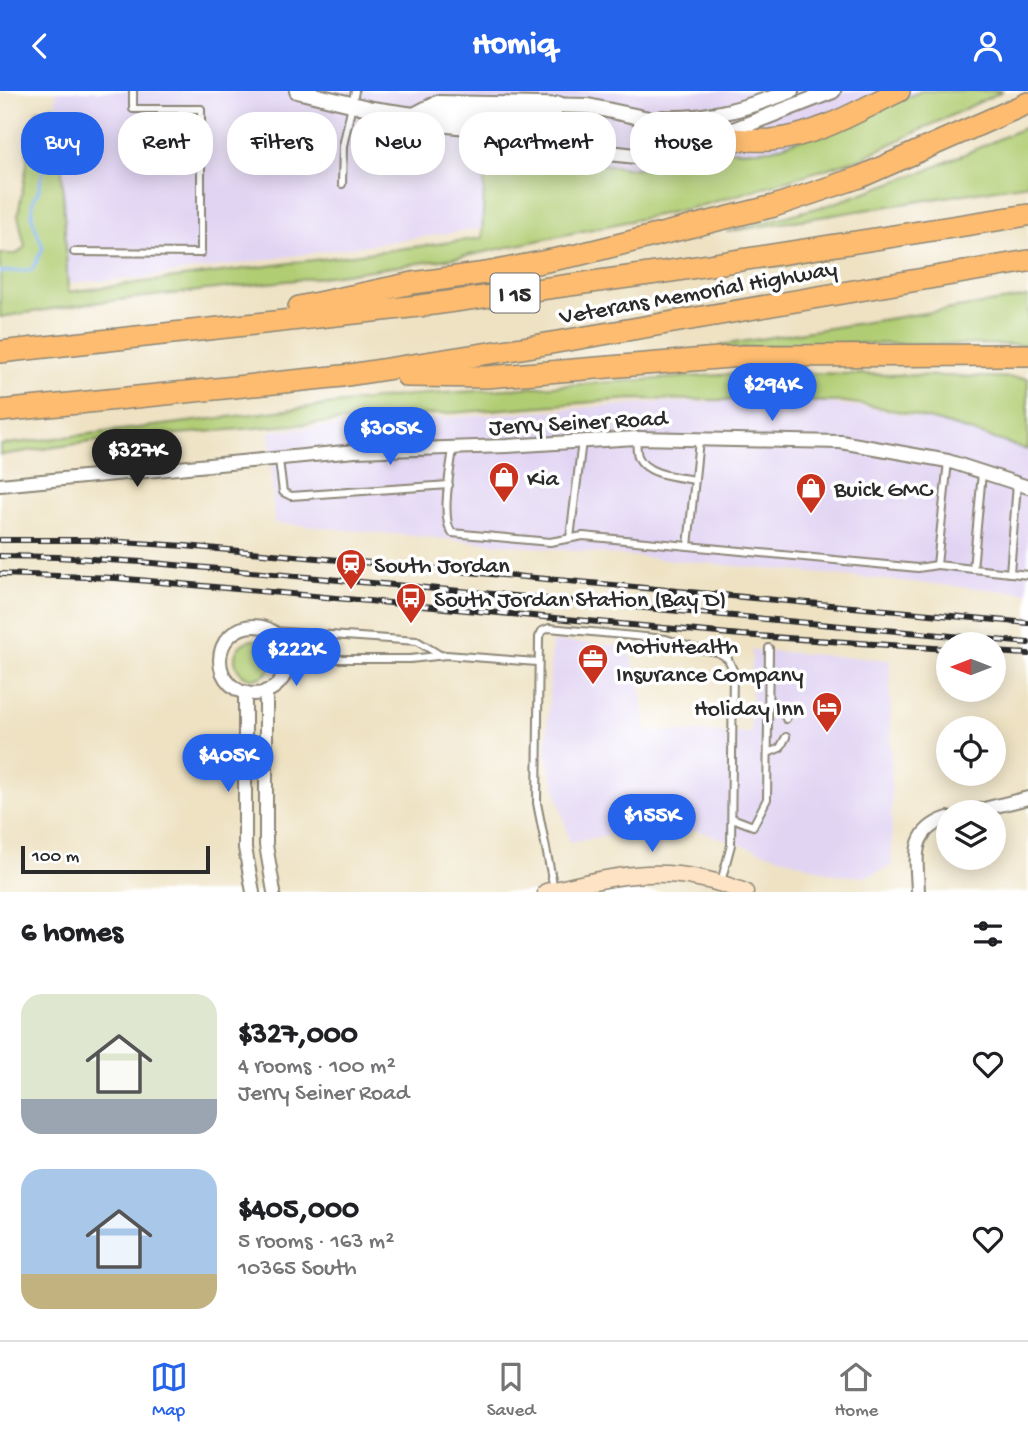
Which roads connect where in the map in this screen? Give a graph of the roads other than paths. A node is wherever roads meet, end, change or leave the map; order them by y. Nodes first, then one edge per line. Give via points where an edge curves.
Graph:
1 (133, 91) edge
2 (297, 91) edge
3 (791, 91) edge
4 (833, 91) edge
5 (899, 91) edge
6 (559, 97) edge
7 (353, 98) edge
8 (1027, 103) edge
9 (403, 112) edge
10 (420, 112) edge
11 (729, 112) edge
12 (630, 114) edge
13 (445, 125) edge
14 (736, 130) edge
15 (736, 139) edge
16 (630, 156) edge
17 (342, 184) dead end
18 (1028, 215) edge
19 (74, 252) dead end
20 (1028, 261) edge
21 (187, 332) junction
22 (0, 352) edge
23 (1028, 355) edge
24 (894, 356) junction
25 (1028, 366) edge
26 (342, 376) junction
27 (0, 411) edge
28 (636, 437) junction
29 (699, 438) junction
30 (582, 440) junction
31 (453, 448) junction
32 (279, 460) junction
33 (948, 461) junction
34 (982, 473) junction
35 (695, 481) junction
36 (0, 485) edge
37 (449, 485) junction
38 (1023, 485) edge
39 (570, 538) junction
40 (688, 546) junction
41 (937, 565) junction
42 (973, 569) junction
43 (1010, 573) junction
44 (1028, 575) edge
45 (273, 631) junction
46 (769, 648) dead end
47 (442, 656) junction
48 (288, 659) junction
49 (537, 662) junction
50 (266, 691) junction
51 (245, 692) junction
52 (769, 699) junction
53 (786, 719) dead end
54 (786, 737) dead end
55 (768, 753) junction
56 (1028, 798) edge
57 (1006, 804) edge
58 (732, 818) junction
59 (936, 824) edge
60 (721, 882) junction
61 (552, 891) edge
62 (253, 892) edge
63 (274, 892) edge
64 (745, 892) edge
65 (918, 892) edge

1 - 19 lane via 133,109 201,109 201,253
2 - 7 street
3 - 11 street
4 - 14 street
5 - 15 highway via 806,134 772,140
6 - 10 street via 437,103
6 - 12 street
7 - 9 street
7 - 17 lane via 342,146
8 - 21 highway via 860,177 749,213 577,255 413,283
13 - 16 street via 527,133
18 - 21 highway, Veterans Memorial Highway / I 15 via 511,294
20 - 26 highway, Veterans Memorial Highway / I 15
21 - 22 highway, Veterans Memorial Highway / I 15
23 - 24 highway
24 - 25 highway
24 - 26 highway via 742,356 487,377
26 - 27 highway, Veterans Memorial Highway / I 15
28 - 29 street, Jerry Seiner Road
28 - 30 street, Jerry Seiner Road
28 - 35 lane via 638,457 648,468
29 - 33 street, Jerry Seiner Road via 841,442
29 - 35 lane
30 - 31 street, Jerry Seiner Road
30 - 39 lane
31 - 32 street, Jerry Seiner Road via 355,451
31 - 37 lane
32 - 36 street, Jerry Seiner Road
32 - 37 lane via 283,492 291,496
33 - 34 street, Jerry Seiner Road
33 - 41 lane
34 - 38 street, Jerry Seiner Road
34 - 42 lane
35 - 40 lane
37 - 39 lane via 447,521 452,533 550,542
38 - 43 lane
39 - 40 lane
40 - 41 lane via 918,568
41 - 42 lane
42 - 43 lane
43 - 44 lane
45 - 47 lane via 416,641
45 - 48 street via 284,643
45 - 51 street via 258,626 242,628 223,647 224,675
46 - 52 lane
47 - 48 lane
47 - 49 lane
48 - 50 street via 282,679
49 - 58 lane via 539,637 549,628 659,638 724,655 733,670
49 - 61 lane via 538,813
50 - 51 street
50 - 63 street via 266,845
51 - 62 street via 245,848
52 - 53 lane via 783,709
52 - 55 lane
54 - 55 lane via 780,748
55 - 58 lane via 767,799 753,826
56 - 57 street
58 - 60 lane via 731,845
59 - 65 street via 926,829 917,847
60 - 61 main road via 684,874 645,873
60 - 64 main road

